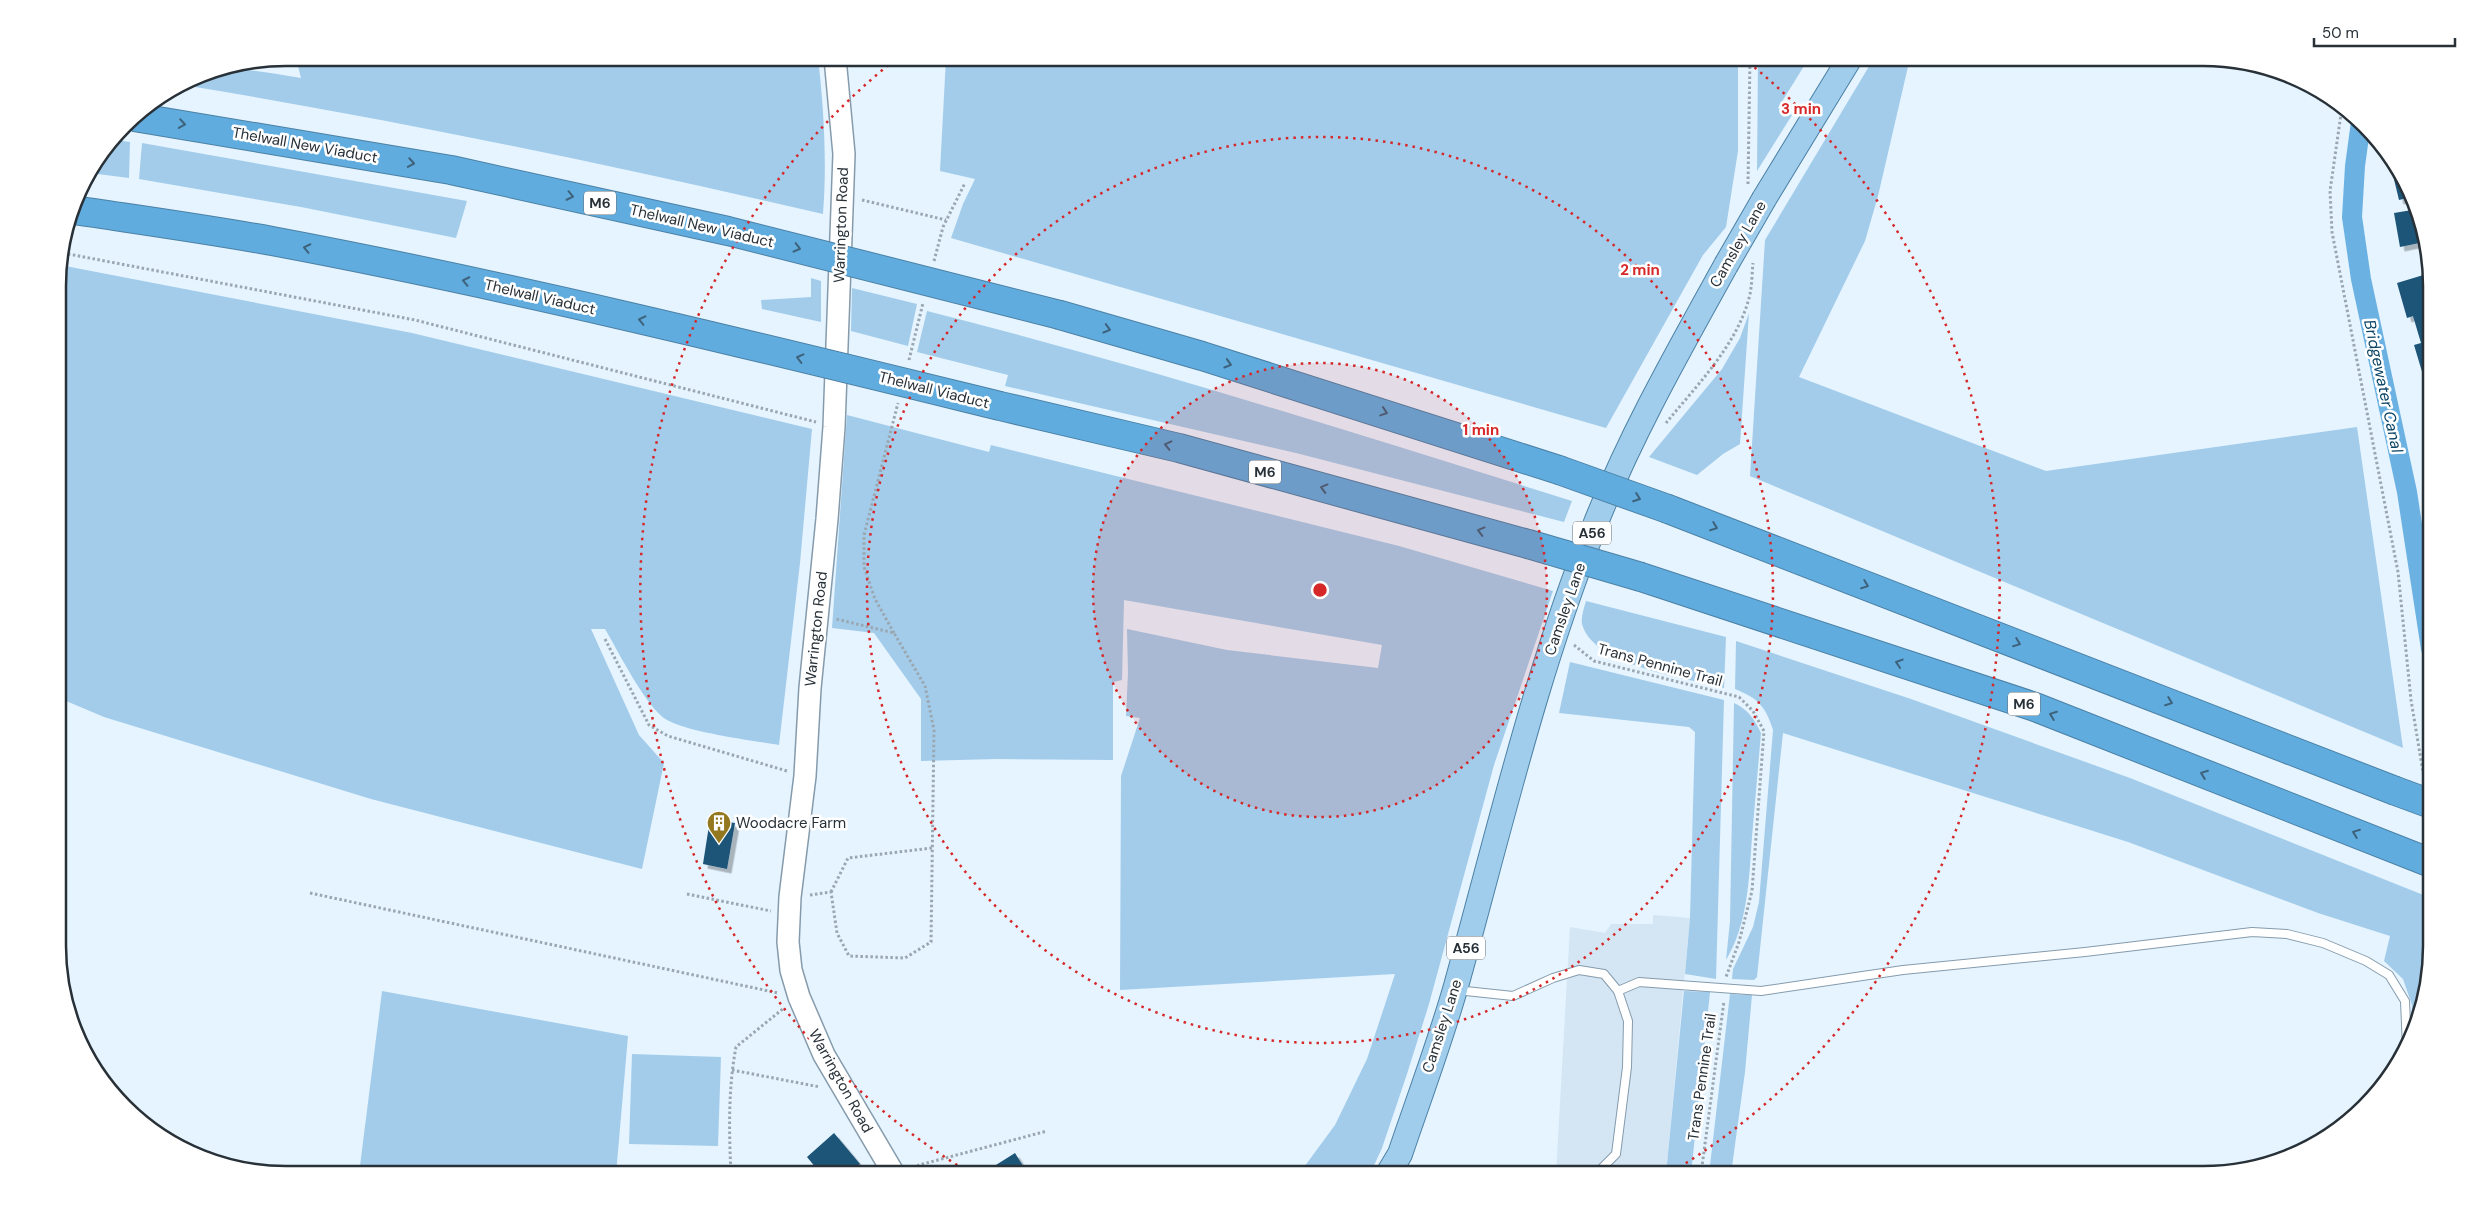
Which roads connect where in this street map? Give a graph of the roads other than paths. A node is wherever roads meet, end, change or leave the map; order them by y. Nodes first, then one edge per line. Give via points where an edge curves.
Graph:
1 (836, 66) edge
2 (1844, 66) edge
3 (144, 119) edge
4 (80, 211) edge
5 (2423, 792) edge
6 (2423, 860) edge
7 (1454, 990) junction
8 (1618, 991) junction
9 (2406, 1029) edge
10 (899, 1166) edge
11 (1393, 1166) edge
12 (1604, 1166) edge

1 - 10 street, Warrington Road via 844,154 834,427 788,942 798,998 824,1055 842,1087
2 - 7 main road, Camsley Lane / A56, bridge via 1756,192 1726,265 1633,437 1595,525 1540,683
3 -> 5 highway, Thelwall New Viaduct / M6, bridge via 461,172 728,231 1060,315 1239,367 1559,470 1668,509 2393,790
6 -> 4 highway, Thelwall Viaduct / M6, bridge via 2035,707 1641,577 1528,544 1179,448 502,288 271,241
7 - 8 lane via 1513,996 1580,970 1604,974
7 - 11 main road, Camsley Lane / A56 via 1400,1154
8 - 9 lane via 1639,982 1761,991 1904,970 2252,932 2287,934 2323,942 2389,975 2405,1002
8 - 12 lane via 1628,1021 1627,1067 1616,1154

